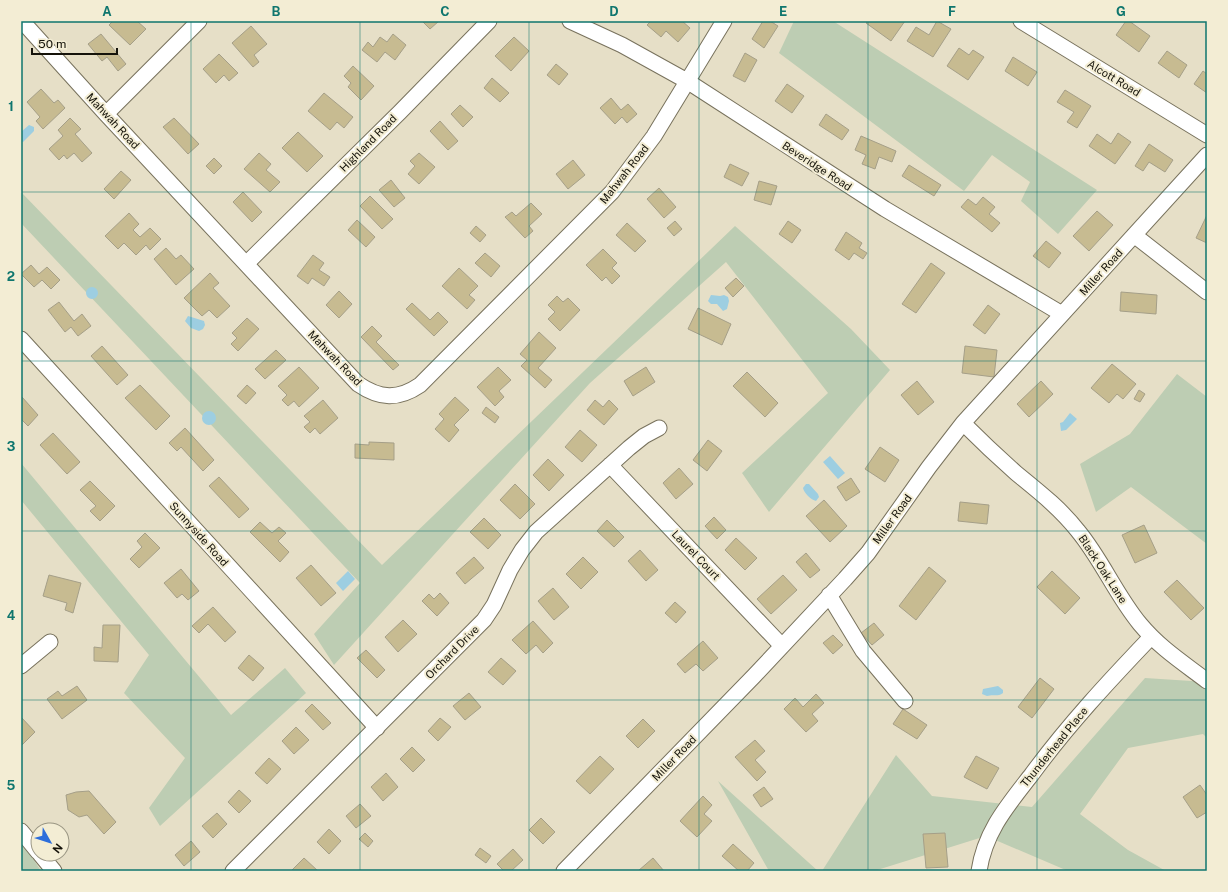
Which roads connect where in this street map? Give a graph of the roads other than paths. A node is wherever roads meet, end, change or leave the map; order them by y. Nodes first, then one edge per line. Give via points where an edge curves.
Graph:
1 (22, 21) edge
2 (198, 21) edge
3 (489, 21) edge
4 (570, 21) edge
5 (724, 21) edge
6 (1021, 21) edge
7 (687, 81) junction
8 (106, 114) junction
9 (1207, 135) edge
10 (1207, 155) edge
11 (1134, 235) junction
12 (246, 264) junction
13 (1207, 292) edge
14 (1062, 314) junction
15 (21, 339) edge
16 (963, 424) junction
17 (659, 428) dead end
18 (610, 465) junction
19 (829, 595) junction
20 (1151, 637) junction
21 (50, 642) dead end
22 (782, 646) junction
23 (21, 666) edge
24 (1207, 681) edge
25 (905, 701) dead end
26 (377, 728) junction
27 (21, 831) edge
28 (30, 842) edge
29 (46, 862) edge
30 (54, 871) edge
31 (233, 871) edge
32 (564, 871) edge
33 (979, 871) edge

1 - 8 street, Mahwah Road
2 - 8 street
3 - 12 street, Highland Road
4 - 7 street, Beveridge Road
5 - 7 street, Mahwah Road
6 - 9 street, Alcott Road
7 - 12 street, Mahwah Road via 654,136 612,192 420,386 412,391 390,396 378,394 358,384
7 - 14 street, Beveridge Road via 885,209
8 - 12 street, Mahwah Road
10 - 11 street, Miller Road
11 - 13 street
11 - 14 street, Miller Road
14 - 16 street, Miller Road
15 - 26 street, Sunnyside Road
16 - 19 street, Miller Road via 868,553
16 - 20 street, Black Oak Lane via 1048,499 1078,530 1122,599
17 - 18 street, Orchard Drive via 644,436
18 - 22 street, Laurel Court
18 - 26 street, Orchard Drive via 536,532 510,570 484,620
19 - 22 street, Miller Road
19 - 25 street via 863,651
20 - 24 street, Black Oak Lane via 1164,650
20 - 33 street, Thunderhead Place via 1089,702 999,816 990,833
21 - 23 street
22 - 32 street, Miller Road
26 - 31 street, Orchard Drive
27 - 28 street
29 - 30 street

